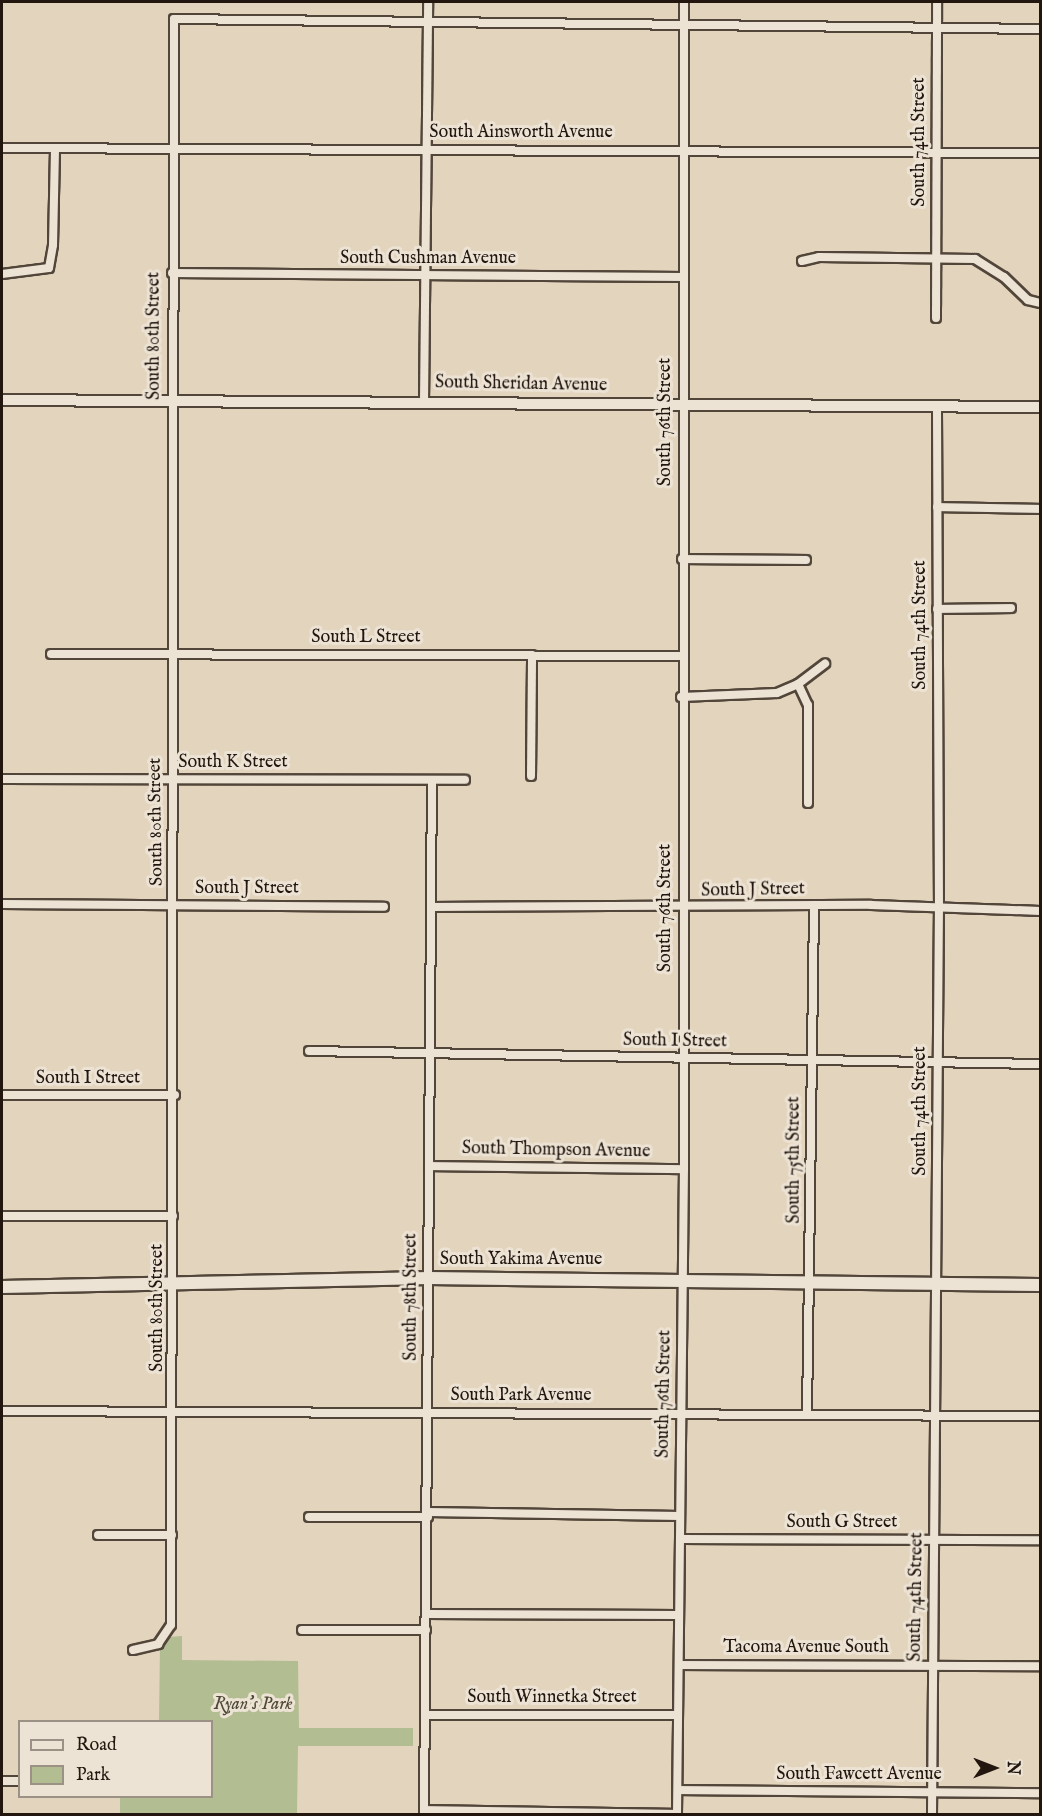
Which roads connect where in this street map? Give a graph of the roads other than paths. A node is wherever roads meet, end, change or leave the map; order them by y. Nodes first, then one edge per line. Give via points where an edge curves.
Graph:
1 (428, 2) edge
2 (684, 2) edge
3 (937, 2) edge
4 (428, 22) junction
5 (684, 24) junction
6 (937, 28) junction
7 (1041, 29) edge
8 (174, 147) junction
9 (2, 148) edge
10 (55, 148) junction
11 (428, 149) junction
12 (684, 149) junction
13 (1041, 153) edge
14 (937, 154) junction
15 (936, 256) junction
16 (802, 261) dead end
17 (172, 273) junction
18 (2, 274) edge
19 (427, 275) junction
20 (684, 277) junction
21 (1041, 303) edge
22 (936, 318) dead end
23 (2, 400) edge
24 (171, 400) junction
25 (424, 401) junction
26 (682, 403) junction
27 (937, 407) junction
28 (1041, 407) edge
29 (937, 507) junction
30 (1041, 509) edge
31 (682, 559) junction
32 (806, 560) dead end
33 (1011, 608) dead end
34 (937, 609) junction
35 (51, 654) dead end
36 (173, 654) junction
37 (532, 655) junction
38 (681, 656) junction
39 (825, 664) dead end
40 (798, 684) junction
41 (681, 697) junction
42 (531, 776) dead end
43 (2, 779) edge
44 (173, 779) junction
45 (432, 780) junction
46 (465, 780) dead end
47 (808, 803) dead end
48 (2, 904) edge
49 (175, 905) junction
50 (384, 907) dead end
51 (430, 907) junction
52 (814, 907) junction
53 (682, 909) junction
54 (939, 910) junction
55 (1041, 911) edge
56 (309, 1051) dead end
57 (428, 1053) junction
58 (683, 1059) junction
59 (812, 1061) junction
60 (938, 1063) junction
61 (1041, 1064) edge
62 (2, 1095) edge
63 (174, 1095) junction
64 (429, 1166) junction
65 (684, 1169) junction
66 (2, 1216) edge
67 (173, 1216) junction
68 (429, 1278) junction
69 (683, 1279) junction
70 (810, 1281) junction
71 (937, 1282) junction
72 (1041, 1285) edge
73 (175, 1286) junction
74 (2, 1287) edge
75 (2, 1411) edge
76 (174, 1411) junction
77 (428, 1412) junction
78 (681, 1413) junction
79 (807, 1414) junction
80 (936, 1415) junction
81 (1041, 1416) edge
82 (428, 1515) junction
83 (680, 1516) junction
84 (309, 1517) dead end
85 (98, 1535) dead end
86 (172, 1535) junction
87 (680, 1539) junction
88 (934, 1539) junction
89 (1041, 1540) edge
90 (426, 1614) junction
91 (679, 1615) junction
92 (302, 1630) dead end
93 (426, 1630) junction
94 (133, 1650) dead end
95 (679, 1665) junction
96 (933, 1665) junction
97 (1041, 1666) edge
98 (678, 1714) junction
99 (425, 1715) junction
100 (2, 1781) edge
101 (18, 1781) edge
102 (678, 1790) junction
103 (932, 1792) junction
104 (1041, 1793) edge
105 (424, 1812) edge
106 (677, 1814) edge
107 (932, 1815) edge

1 - 4 street
2 - 5 street, South 76th Street
3 - 6 street, South 74th Street
4 - 5 street
4 - 8 street, South 80th Street via 174,20
4 - 11 street
5 - 6 street
5 - 12 street, South 76th Street
6 - 7 street
6 - 14 street, South 74th Street
8 - 10 street, South Ainsworth Avenue
8 - 11 street, South Ainsworth Avenue
8 - 17 street, South 80th Street
9 - 10 street, South Ainsworth Avenue
10 - 18 street via 53,245 47,270
11 - 12 street, South Ainsworth Avenue
11 - 19 street
12 - 14 street, South Ainsworth Avenue
12 - 20 street, South 76th Street
13 - 14 street, South Ainsworth Avenue
14 - 15 street, South 74th Street
15 - 16 street via 819,257
15 - 21 street via 975,259 1004,277 1028,300
15 - 22 street, South 74th Street
17 - 19 street, South Cushman Avenue
17 - 24 street, South 80th Street
19 - 20 street, South Cushman Avenue
19 - 25 street
20 - 26 street, South 76th Street
23 - 24 street, South Sheridan Avenue
24 - 25 street, South Sheridan Avenue
24 - 36 street, South 80th Street
25 - 26 street, South Sheridan Avenue
26 - 27 street, South Sheridan Avenue
26 - 31 street, South 76th Street
27 - 28 street, South Sheridan Avenue
27 - 29 street, South 74th Street
29 - 30 street
29 - 34 street, South 74th Street
31 - 32 street
31 - 38 street, South 76th Street
33 - 34 street
34 - 54 street, South 74th Street
35 - 36 street, South L Street
36 - 37 street, South L Street
36 - 44 street, South 80th Street
37 - 38 street, South L Street
37 - 42 street
38 - 41 street, South 76th Street
39 - 40 street
40 - 41 street via 763,696
40 - 47 street via 808,705
41 - 53 street, South 76th Street
43 - 44 street, South K Street
44 - 45 street, South K Street
44 - 49 street, South 80th Street
45 - 46 street, South K Street
45 - 51 street, South 78th Street
48 - 49 street, South J Street
49 - 50 street, South J Street
49 - 63 street, South 80th Street
51 - 53 street, South J Street
51 - 57 street, South 78th Street
52 - 53 street, South J Street
52 - 54 street, South J Street via 871,905
52 - 59 street, South 75th Street
53 - 58 street, South 76th Street
54 - 55 street, South J Street
54 - 60 street, South 74th Street
56 - 57 street, South I Street
57 - 58 street, South I Street
57 - 64 street, South 78th Street
58 - 59 street, South I Street
58 - 65 street, South 76th Street
59 - 60 street, South I Street
59 - 70 street, South 75th Street
60 - 61 street, South I Street
60 - 71 street, South 74th Street
62 - 63 street, South I Street
63 - 67 street, South 80th Street
64 - 65 street, South Thompson Avenue
64 - 68 street, South 78th Street
65 - 69 street, South 76th Street
66 - 67 street
67 - 73 street, South 80th Street
68 - 69 main road, South Yakima Avenue
68 - 73 main road, South Yakima Avenue
68 - 77 street, South 78th Street
69 - 70 main road, South Yakima Avenue
69 - 78 street, South 76th Street
70 - 71 main road, South Yakima Avenue
70 - 79 street, South 75th Street
71 - 72 main road, South Yakima Avenue
71 - 80 street, South 74th Street
73 - 74 main road, South Yakima Avenue
73 - 76 street, South 80th Street
75 - 76 street, South Park Avenue
76 - 77 street, South Park Avenue
76 - 86 street, South 80th Street
77 - 78 street, South Park Avenue
77 - 82 street, South 78th Street
78 - 79 street, South Park Avenue
78 - 83 street, South 76th Street
79 - 80 street, South Park Avenue
80 - 81 street, South Park Avenue
80 - 88 street, South 74th Street
82 - 83 street
82 - 84 street
82 - 90 street, South 78th Street
83 - 87 street, South 76th Street
85 - 86 street
86 - 94 street, South 80th Street via 171,1625 158,1644
87 - 88 street, South G Street
87 - 91 street, South 76th Street
88 - 89 street, South G Street
88 - 96 street, South 74th Street
90 - 91 street
90 - 93 street, South 78th Street
91 - 95 street, South 76th Street
92 - 93 street
93 - 99 street, South 78th Street
95 - 96 street, Tacoma Avenue South
95 - 98 street, South 76th Street
96 - 97 street, Tacoma Avenue South
96 - 103 street, South 74th Street
98 - 99 street, South Winnetka Street
98 - 102 street, South 76th Street
99 - 105 street, South 78th Street
100 - 101 street
102 - 103 street, South Fawcett Avenue
102 - 106 street, South 76th Street
103 - 104 street, South Fawcett Avenue
103 - 107 street, South 74th Street
105 - 106 street

